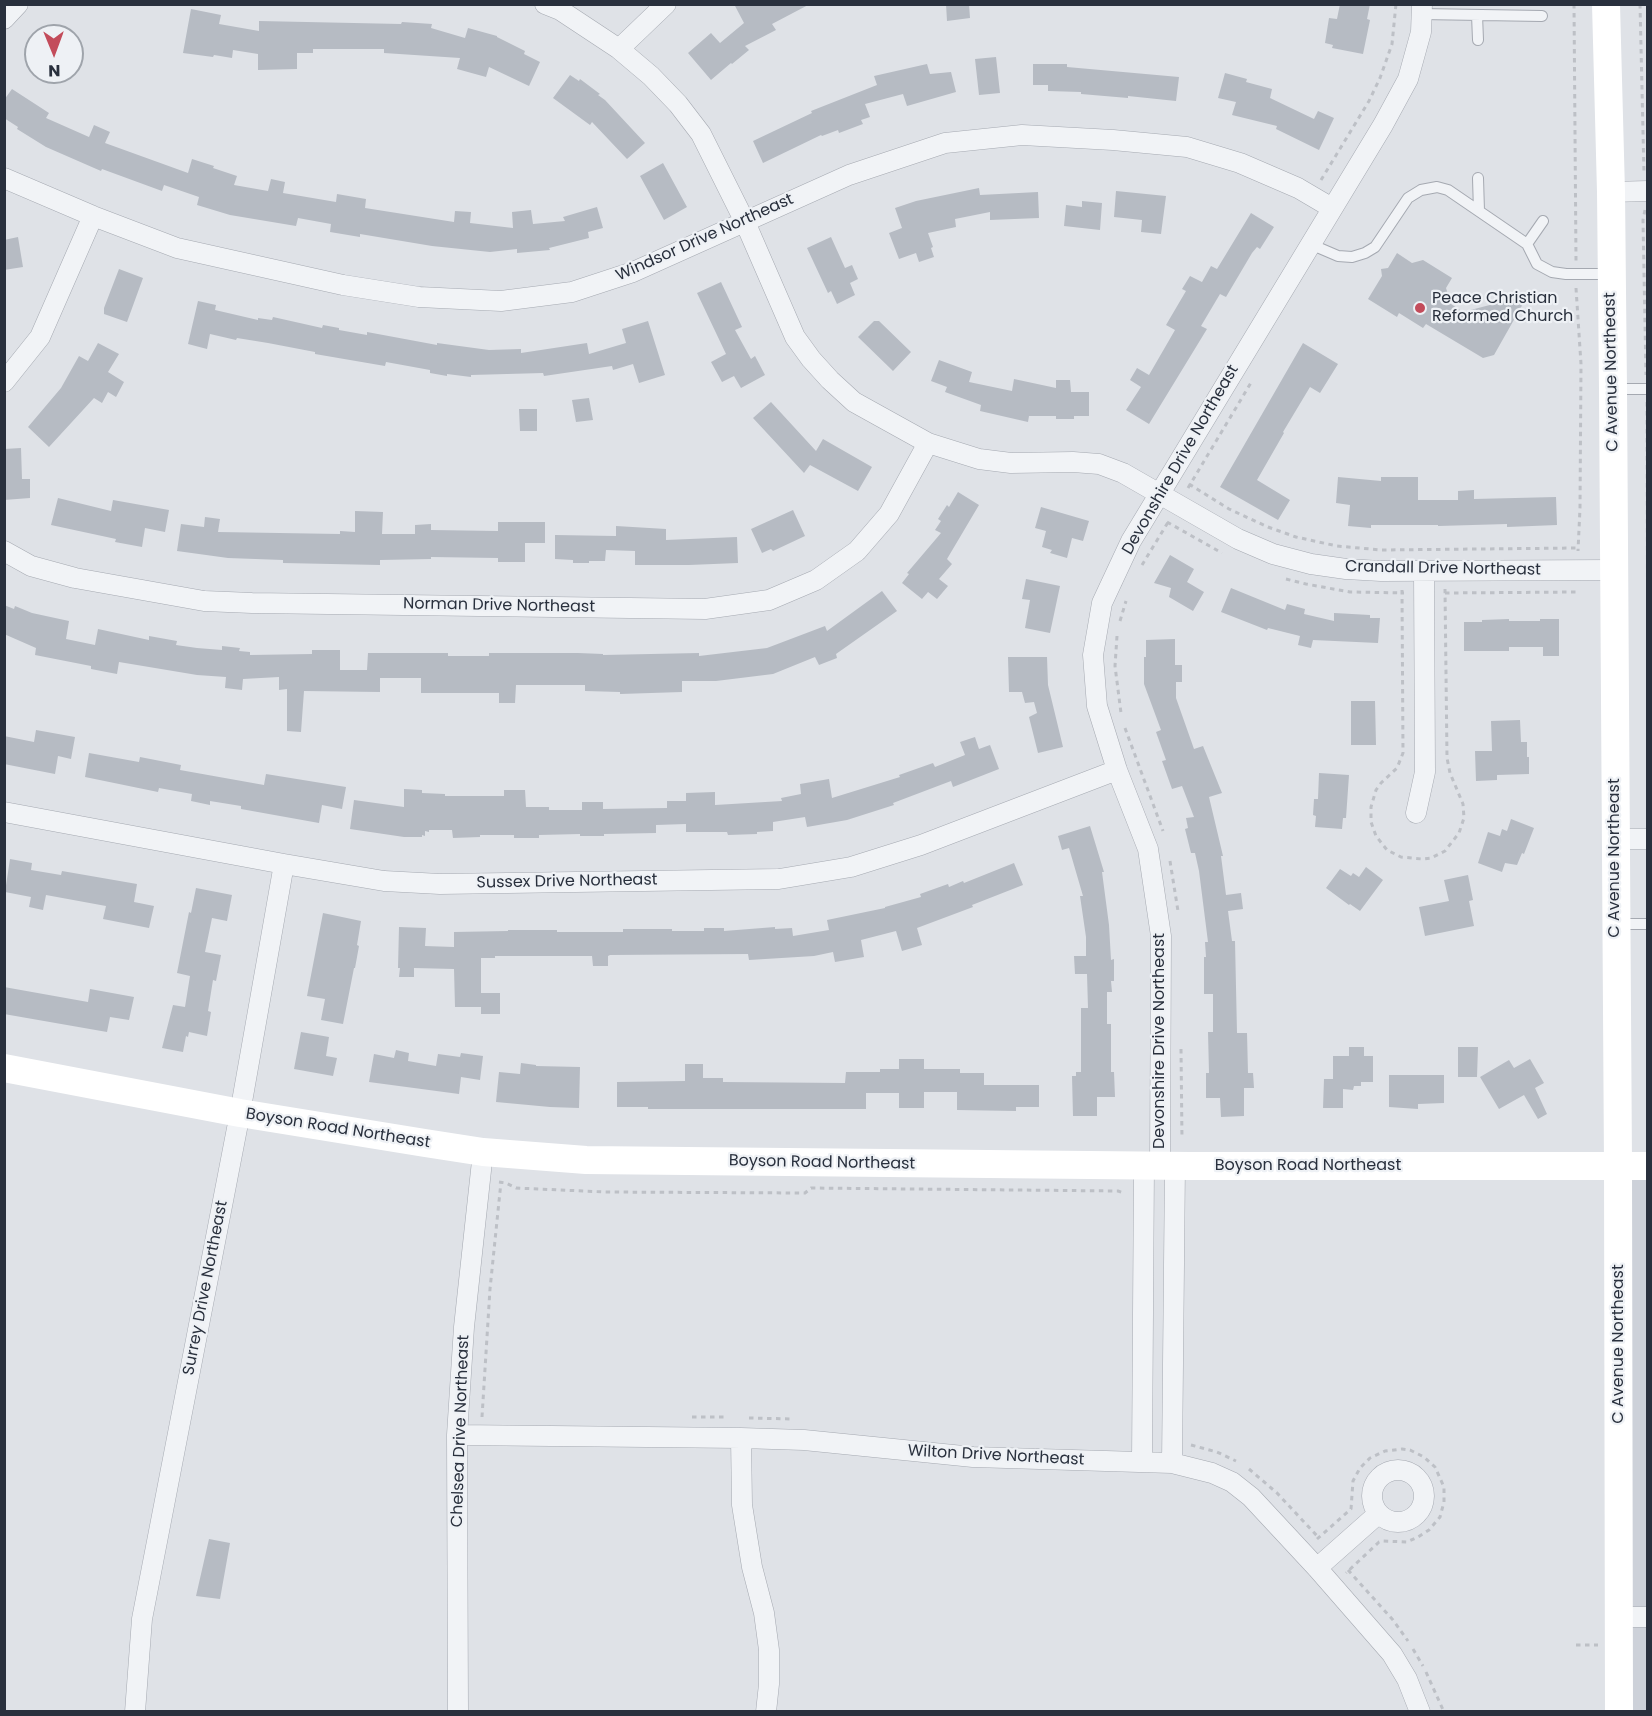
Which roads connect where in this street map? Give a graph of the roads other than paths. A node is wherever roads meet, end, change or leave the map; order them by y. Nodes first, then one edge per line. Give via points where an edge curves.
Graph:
1 (18, 4) edge
2 (545, 4) edge
3 (666, 4) edge
4 (1606, 4) edge
5 (1422, 9) edge
6 (1477, 15) junction
7 (1542, 16) dead end
8 (4, 19) edge
9 (1478, 40) dead end
10 (619, 49) junction
11 (4, 178) edge
12 (1478, 178) dead end
13 (1645, 191) edge
14 (1611, 192) junction
15 (1332, 208) junction
16 (1479, 211) junction
17 (93, 216) junction
18 (1543, 221) dead end
19 (745, 222) junction
20 (1310, 244) junction
21 (1527, 244) junction
22 (1611, 274) junction
23 (4, 382) edge
24 (1647, 388) edge
25 (1613, 389) junction
26 (928, 443) junction
27 (1159, 492) junction
28 (4, 551) edge
29 (1614, 570) junction
30 (1424, 572) junction
31 (1118, 770) junction
32 (4, 812) edge
33 (1416, 813) dead end
34 (1616, 839) junction
35 (1647, 839) edge
36 (284, 864) junction
37 (1616, 924) junction
38 (1647, 924) edge
39 (4, 1068) edge
40 (240, 1113) junction
41 (483, 1152) junction
42 (1160, 1165) junction
43 (1618, 1165) junction
44 (1647, 1166) edge
45 (457, 1435) junction
46 (741, 1438) junction
47 (1142, 1462) junction
48 (1172, 1463) junction
49 (1378, 1514) dead end
50 (1317, 1568) junction
51 (1619, 1617) junction
52 (1647, 1617) edge
53 (135, 1712) edge
54 (458, 1712) edge
55 (766, 1712) edge
56 (1420, 1712) edge
57 (1619, 1712) edge

1 - 8 street
2 - 10 street, Crandall Drive Northeast
3 - 10 street
4 - 14 street, C Avenue Northeast
5 - 6 lane
5 - 15 street, Devonshire Drive Northeast via 1421,32 1408,79
6 - 7 lane
6 - 9 lane
10 - 19 street, Crandall Drive Northeast via 651,76 701,134
11 - 17 street, Windsor Drive Northeast
12 - 16 lane
13 - 14 street
14 - 22 street, C Avenue Northeast
15 - 19 street, Windsor Drive Northeast via 1298,188 1240,163 1187,147 1022,135 945,143 849,175
15 - 20 street, Devonshire Drive Northeast
16 - 20 lane via 1448,190 1421,190 1408,198 1375,247 1365,253 1338,256
16 - 21 lane
17 - 19 street, Windsor Drive Northeast via 177,248 343,285 419,297 501,301 572,292 613,279
17 - 23 street via 40,337
18 - 21 lane
19 - 26 street, Crandall Drive Northeast via 795,337 811,359 854,402
20 - 27 street, Devonshire Drive Northeast
21 - 22 lane via 1537,264 1552,272
22 - 25 street, C Avenue Northeast
24 - 25 lane
25 - 29 street, C Avenue Northeast
26 - 27 street, Crandall Drive Northeast via 979,459 1011,463 1099,464
26 - 28 street, Norman Drive Northeast via 889,514 857,551 816,580 769,600 705,609 204,601 75,578 31,566
27 - 30 street, Crandall Drive Northeast via 1273,554 1346,569
27 - 31 street, Devonshire Drive Northeast via 1102,603 1093,655 1097,706
29 - 30 street, Crandall Drive Northeast
29 - 34 street, C Avenue Northeast
30 - 33 street via 1425,772
31 - 36 street, Sussex Drive Northeast via 921,845 851,867 778,879 440,884 384,881
31 - 42 street, Devonshire Drive Northeast via 1148,849 1161,936
32 - 36 street, Sussex Drive Northeast
34 - 35 street
34 - 37 street, C Avenue Northeast
36 - 40 street, Surrey Drive Northeast
37 - 38 lane
37 - 43 street, C Avenue Northeast
39 - 40 street, Boyson Road Northeast
40 - 41 street, Boyson Road Northeast
40 - 53 street, Surrey Drive Northeast via 142,1619
41 - 42 street, Boyson Road Northeast via 586,1160
41 - 45 street, Chelsea Drive Northeast
42 - 43 street, Boyson Road Northeast
42 - 47 street, Devonshire Drive Northeast
42 - 48 street, Devonshire Drive Northeast
43 - 44 street, Boyson Road Northeast
43 - 51 street, C Avenue Northeast
45 - 46 street, Wilton Drive Northeast
45 - 54 street, Chelsea Drive Northeast
46 - 47 street, Wilton Drive Northeast via 804,1440 973,1457
46 - 55 street via 742,1505 769,1650
47 - 48 street, Wilton Drive Northeast
48 - 50 street, Wilton Drive Northeast via 1232,1482
49 - 50 street
50 - 56 street, Wilton Drive Northeast via 1392,1654
51 - 52 street
51 - 57 street, C Avenue Northeast

